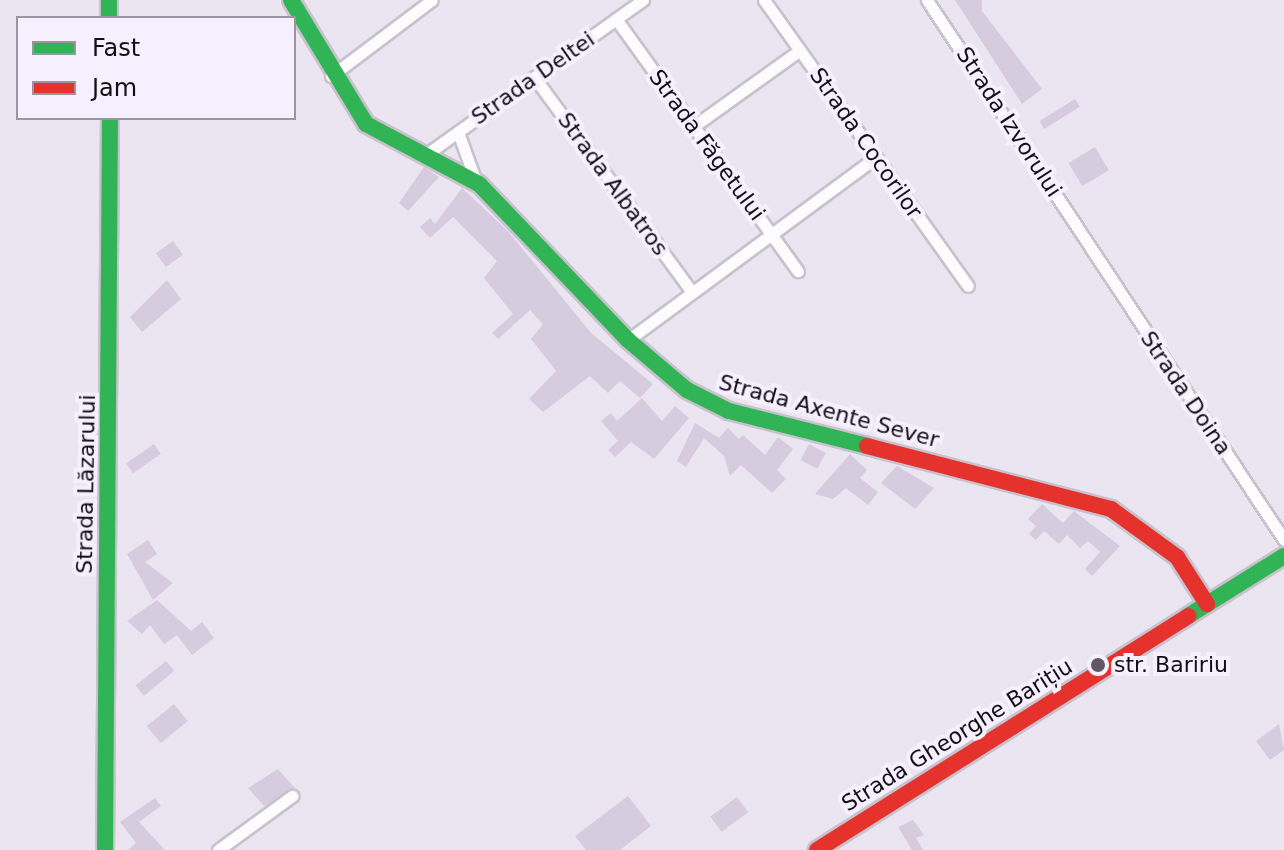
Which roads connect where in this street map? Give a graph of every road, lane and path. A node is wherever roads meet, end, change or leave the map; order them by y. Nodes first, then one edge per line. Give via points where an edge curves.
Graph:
1 (291, 0) edge
2 (432, 0) edge
3 (643, 0) edge
4 (764, 0) edge
5 (927, 0) edge
6 (616, 19) junction
7 (800, 50) junction
8 (331, 76) junction
9 (534, 77) junction
10 (110, 120) edge
11 (694, 126) junction
12 (458, 132) junction
13 (424, 156) junction
14 (876, 157) junction
15 (479, 184) junction
16 (769, 231) junction
17 (1090, 245) joint
18 (798, 271) dead end
19 (968, 286) dead end
20 (691, 291) junction
21 (628, 340) junction
22 (1284, 540) edge
23 (1284, 556) edge
24 (1207, 604) junction
25 (292, 796) dead end
26 (105, 850) edge
27 (218, 850) edge
28 (817, 850) edge

1 - 8 street, Strada Axente Sever
2 - 8 street
3 - 6 street, Strada Deltei
4 - 7 street, Strada Cocorilor
5 - 17 street, Strada Izvorului
6 - 9 street, Strada Deltei
6 - 11 street, Strada Făgetului
7 - 11 street
7 - 14 street, Strada Cocorilor
8 - 13 street, Strada Axente Sever via 366,124
9 - 12 street, Strada Deltei
9 - 20 street, Strada Albatros
10 - 26 street, Strada Lăzarului
11 - 16 street, Strada Făgetului
12 - 13 street, Strada Deltei
12 - 15 street, Strada Axente Sever
13 - 15 street, Strada Axente Sever
14 - 16 street
14 - 19 street, Strada Cocorilor
15 - 21 street, Strada Axente Sever
16 - 18 street, Strada Făgetului
16 - 20 street
17 - 22 street, Strada Doina
20 - 21 street
21 - 24 street, Strada Axente Sever via 687,390 729,411 1111,509 1177,557
23 - 24 street, Strada Gheorghe Barițiu
24 - 28 street, Strada Gheorghe Barițiu
25 - 27 street

